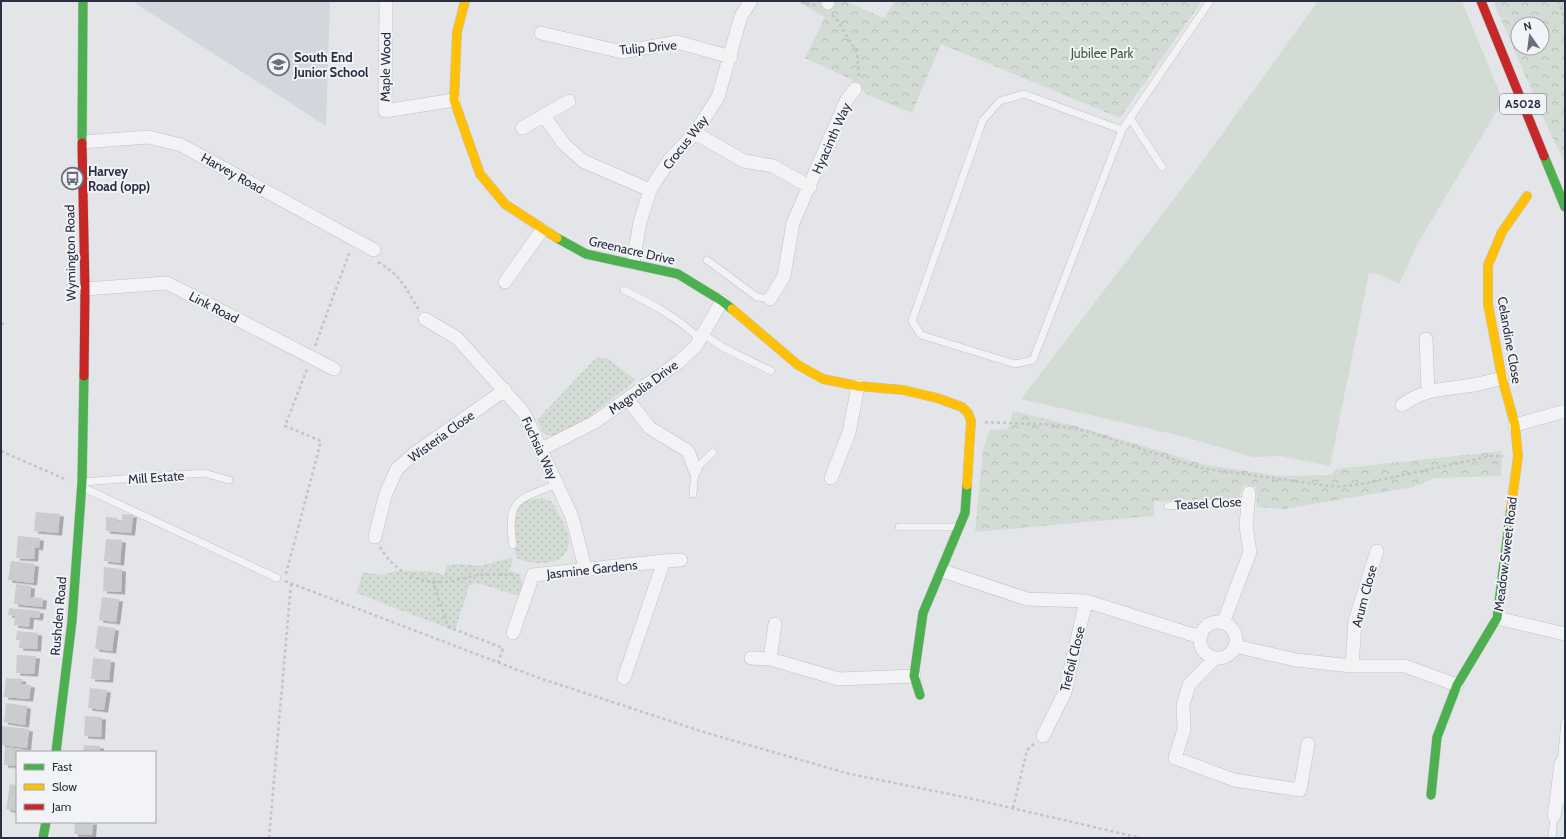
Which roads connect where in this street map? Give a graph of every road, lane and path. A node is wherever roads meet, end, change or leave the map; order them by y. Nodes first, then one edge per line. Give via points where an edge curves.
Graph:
1 (83, 1) edge
2 (386, 1) edge
3 (465, 1) edge
4 (751, 1) edge
5 (801, 1) edge
6 (1210, 1) edge
7 (1480, 1) edge
8 (1559, 1) edge
9 (826, 6) edge
10 (1565, 21) edge
11 (541, 33) dead end
12 (731, 57) junction
13 (855, 89) joint
14 (454, 100) junction
15 (569, 101) dead end
16 (544, 116) junction
17 (1130, 118) junction
18 (522, 128) dead end
19 (1122, 130) junction
20 (695, 133) junction
21 (82, 142) junction
22 (1162, 167) dead end
23 (1561, 185) edge
24 (810, 187) junction
25 (650, 190) junction
26 (1527, 196) dead end
27 (1565, 207) edge
28 (542, 230) junction
29 (354, 239) junction
30 (374, 250) joint
31 (707, 260) dead end
32 (633, 263) junction
33 (505, 282) dead end
34 (85, 289) junction
35 (624, 290) dead end
36 (770, 299) joint
37 (722, 300) junction
38 (425, 319) joint
39 (1, 323) edge
40 (6, 325) dead end
41 (701, 336) junction
42 (1426, 340) dead end
43 (311, 357) junction
44 (334, 369) dead end
45 (771, 371) dead end
46 (1502, 378) junction
47 (858, 386) junction
48 (505, 390) junction
49 (1428, 392) junction
50 (628, 400) junction
51 (1402, 405) dead end
52 (1565, 411) edge
53 (970, 417) junction
54 (1515, 425) junction
55 (542, 449) junction
56 (1, 451) edge
57 (713, 452) dead end
58 (1518, 456) junction
59 (695, 470) junction
60 (831, 478) dead end
61 (229, 480) dead end
62 (82, 484) junction
63 (557, 484) junction
64 (693, 494) dead end
65 (1249, 497) joint
66 (1168, 506) dead end
67 (899, 527) dead end
68 (960, 527) junction
69 (375, 537) joint
70 (513, 545) dead end
71 (1377, 551) dead end
72 (681, 560) dead end
73 (664, 562) junction
74 (586, 568) junction
75 (943, 570) junction
76 (533, 575) junction
77 (277, 578) dead end
78 (433, 581) junction
79 (290, 584) junction
80 (1086, 602) junction
81 (1497, 618) junction
82 (1223, 623) junction
83 (775, 624) dead end
84 (513, 633) dead end
85 (1565, 634) edge
86 (1200, 636) junction
87 (1235, 646) junction
88 (751, 658) dead end
89 (770, 658) junction
90 (1215, 658) junction
91 (498, 663) junction
92 (1352, 666) junction
93 (914, 676) junction
94 (624, 678) dead end
95 (1457, 685) junction
96 (920, 696) dead end
97 (1565, 722) edge
98 (1043, 736) joint
99 (1308, 744) dead end
100 (56, 751) edge
101 (1561, 763) joint
102 (1431, 795) dead end
103 (1561, 796) edge
104 (1013, 808) junction
105 (1554, 816) joint
106 (46, 823) edge
107 (1552, 837) dead end
108 (43, 838) edge
109 (269, 838) edge
110 (1141, 838) edge

1 - 21 street, Wymington Road
2 - 14 street, Maple Wood via 385,111
3 - 14 street, Greenacre Drive via 457,32
4 - 12 street, Crocus Way via 741,16
5 - 9 path
6 - 17 lane
7 - 23 street, A5028
8 - 10 path
9 - 13 path via 857,53 859,81
11 - 12 street, Tulip Drive via 622,52 677,42
12 - 20 street, Crocus Way via 718,97
13 - 24 street, Hyacinth Way via 846,101
14 - 28 street, Greenacre Drive via 480,174 505,204
15 - 16 street
16 - 18 street
16 - 25 street via 564,144 583,161
17 - 19 lane
17 - 22 lane
19 - 19 lane via 1033,360 1015,364 921,335 912,321 983,120 1000,101 1024,94
20 - 24 street, Hyacinth Way via 744,161 773,166
20 - 25 street, Crocus Way via 670,159
21 - 29 street, Harvey Road via 148,137 181,144
21 - 34 street, Wymington Road
23 - 27 street, A5028
24 - 36 street, Hyacinth Way via 793,223 784,276
25 - 32 street, Crocus Way via 640,222
26 - 46 street, Celandine Close via 1502,232 1488,264 1488,304
28 - 32 street, Greenacre Drive via 586,254
28 - 33 street
29 - 30 street, Harvey Road
29 - 43 path
30 - 38 path via 374,259 402,280
31 - 36 lane via 757,297
32 - 37 street, Greenacre Drive via 678,274
34 - 43 street, Link Road via 167,283
34 - 62 street, Wymington Road
35 - 41 lane via 656,306
37 - 41 street, Magnolia Drive
37 - 47 street, Greenacre Drive via 798,366 824,379
38 - 48 street, Fuchsia Way via 457,338
39 - 40 path
41 - 45 lane
41 - 50 street, Magnolia Drive via 696,346 680,361
42 - 49 street
43 - 44 street, Link Road
43 - 79 path via 285,426 321,441 284,581
46 - 49 street
46 - 54 street, Celandine Close
47 - 53 street, Greenacre Drive via 903,390 937,398 962,407
47 - 60 street via 849,432
48 - 55 street, Fuchsia Way via 524,413
48 - 69 street, Wisteria Close via 415,453 398,469 386,493
49 - 51 street via 1416,395
50 - 55 street, Magnolia Drive via 595,422
50 - 59 street via 650,428 688,451
52 - 54 street
53 - 58 path via 1056,425 1088,432 1200,468 1337,488 1490,456
53 - 68 street via 965,513
54 - 58 street, Meadow Sweet Road
55 - 63 street, Fuchsia Way
56 - 62 path
57 - 59 lane
58 - 81 street, Meadow Sweet Road
59 - 64 lane
61 - 62 lane, Mill Estate via 204,473
62 - 77 lane
62 - 100 street, Rushden Road via 72,621
63 - 70 lane via 526,496 513,506 510,516
63 - 74 street, Fuchsia Way via 572,517
65 - 66 lane, Teasel Close
65 - 82 street, Teasel Close via 1246,526 1250,552
67 - 68 lane
68 - 75 street
69 - 78 path via 388,560 398,570 419,580
71 - 92 street, Arum Close via 1355,621
72 - 73 street, Jasmine Gardens
73 - 74 street, Jasmine Gardens
73 - 94 street
74 - 76 street, Jasmine Gardens
75 - 80 street via 1027,599
75 - 93 street via 923,613
76 - 78 path via 480,575 444,582
76 - 84 street, Jasmine Gardens
78 - 91 path via 448,627 503,648
79 - 91 path
79 - 109 path
80 - 86 street
80 - 98 street, Trefoil Close via 1065,692
81 - 85 street
81 - 95 street, Meadow Sweet Road
82 - 86 street via 1207,626
82 - 87 street via 1232,630
83 - 89 street
86 - 90 street via 1204,651
87 - 90 street via 1227,655
87 - 92 street via 1296,660
88 - 89 street
89 - 93 street via 839,679
90 - 99 street via 1189,685 1183,705 1184,730 1175,758 1234,780 1300,790
91 - 104 path via 710,734 842,772
92 - 95 street via 1405,666
93 - 96 street
95 - 102 street, Meadow Sweet Road via 1437,737
97 - 101 lane
98 - 104 path via 1027,750
101 - 103 street
103 - 105 street
104 - 110 path
105 - 107 lane
106 - 108 street

